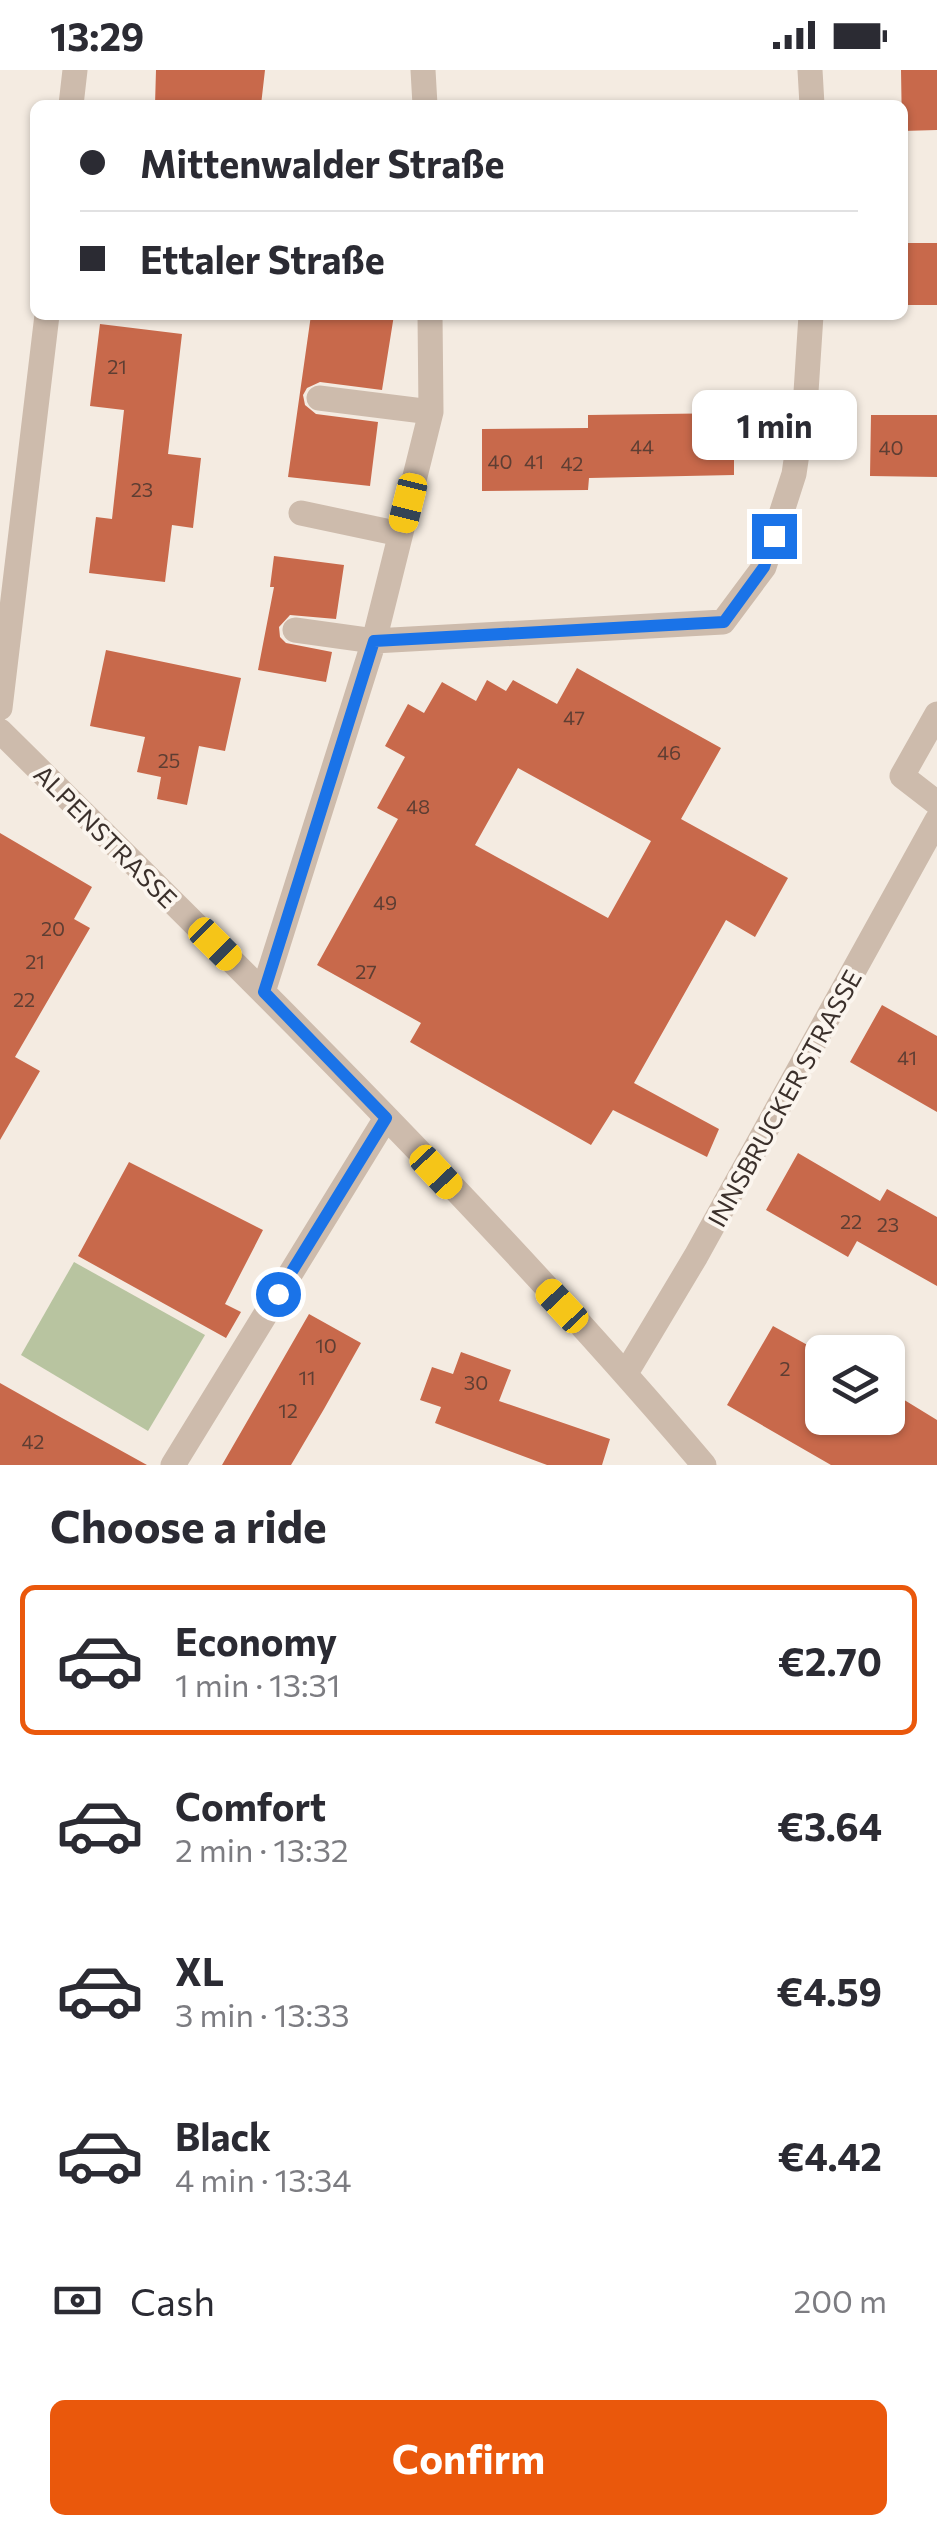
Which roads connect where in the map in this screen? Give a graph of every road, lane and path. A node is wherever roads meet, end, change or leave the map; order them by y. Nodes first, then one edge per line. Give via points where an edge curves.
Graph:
1 (75, 70) edge
2 (423, 70) edge
3 (810, 70) edge
4 (72, 100) edge
5 (424, 100) edge
6 (812, 100) edge
7 (46, 320) edge
8 (430, 320) edge
9 (811, 320) edge
10 (319, 398) dead end
11 (430, 412) junction
12 (301, 513) dead end
13 (400, 534) junction
14 (295, 630) dead end
15 (374, 641) junction
16 (0, 708) edge
17 (937, 714) edge
18 (0, 731) edge
19 (937, 803) edge
20 (937, 820) edge
21 (264, 992) junction
22 (386, 1118) junction
23 (626, 1373) junction
24 (174, 1465) edge
25 (704, 1465) edge

1 - 4 street
2 - 5 street
3 - 6 street
7 - 16 street
8 - 11 street
9 - 15 street via 794,474 764,567 724,622
10 - 11 street
11 - 13 street
12 - 13 street
13 - 15 street
14 - 15 street
15 - 21 street
17 - 19 street via 902,776
18 - 21 street, ALPENSTRASSE
20 - 23 street, INNSBRUCKER STRASSE
21 - 22 street, ALPENSTRASSE
22 - 23 street, ALPENSTRASSE
22 - 24 street
23 - 25 street, ALPENSTRASSE

